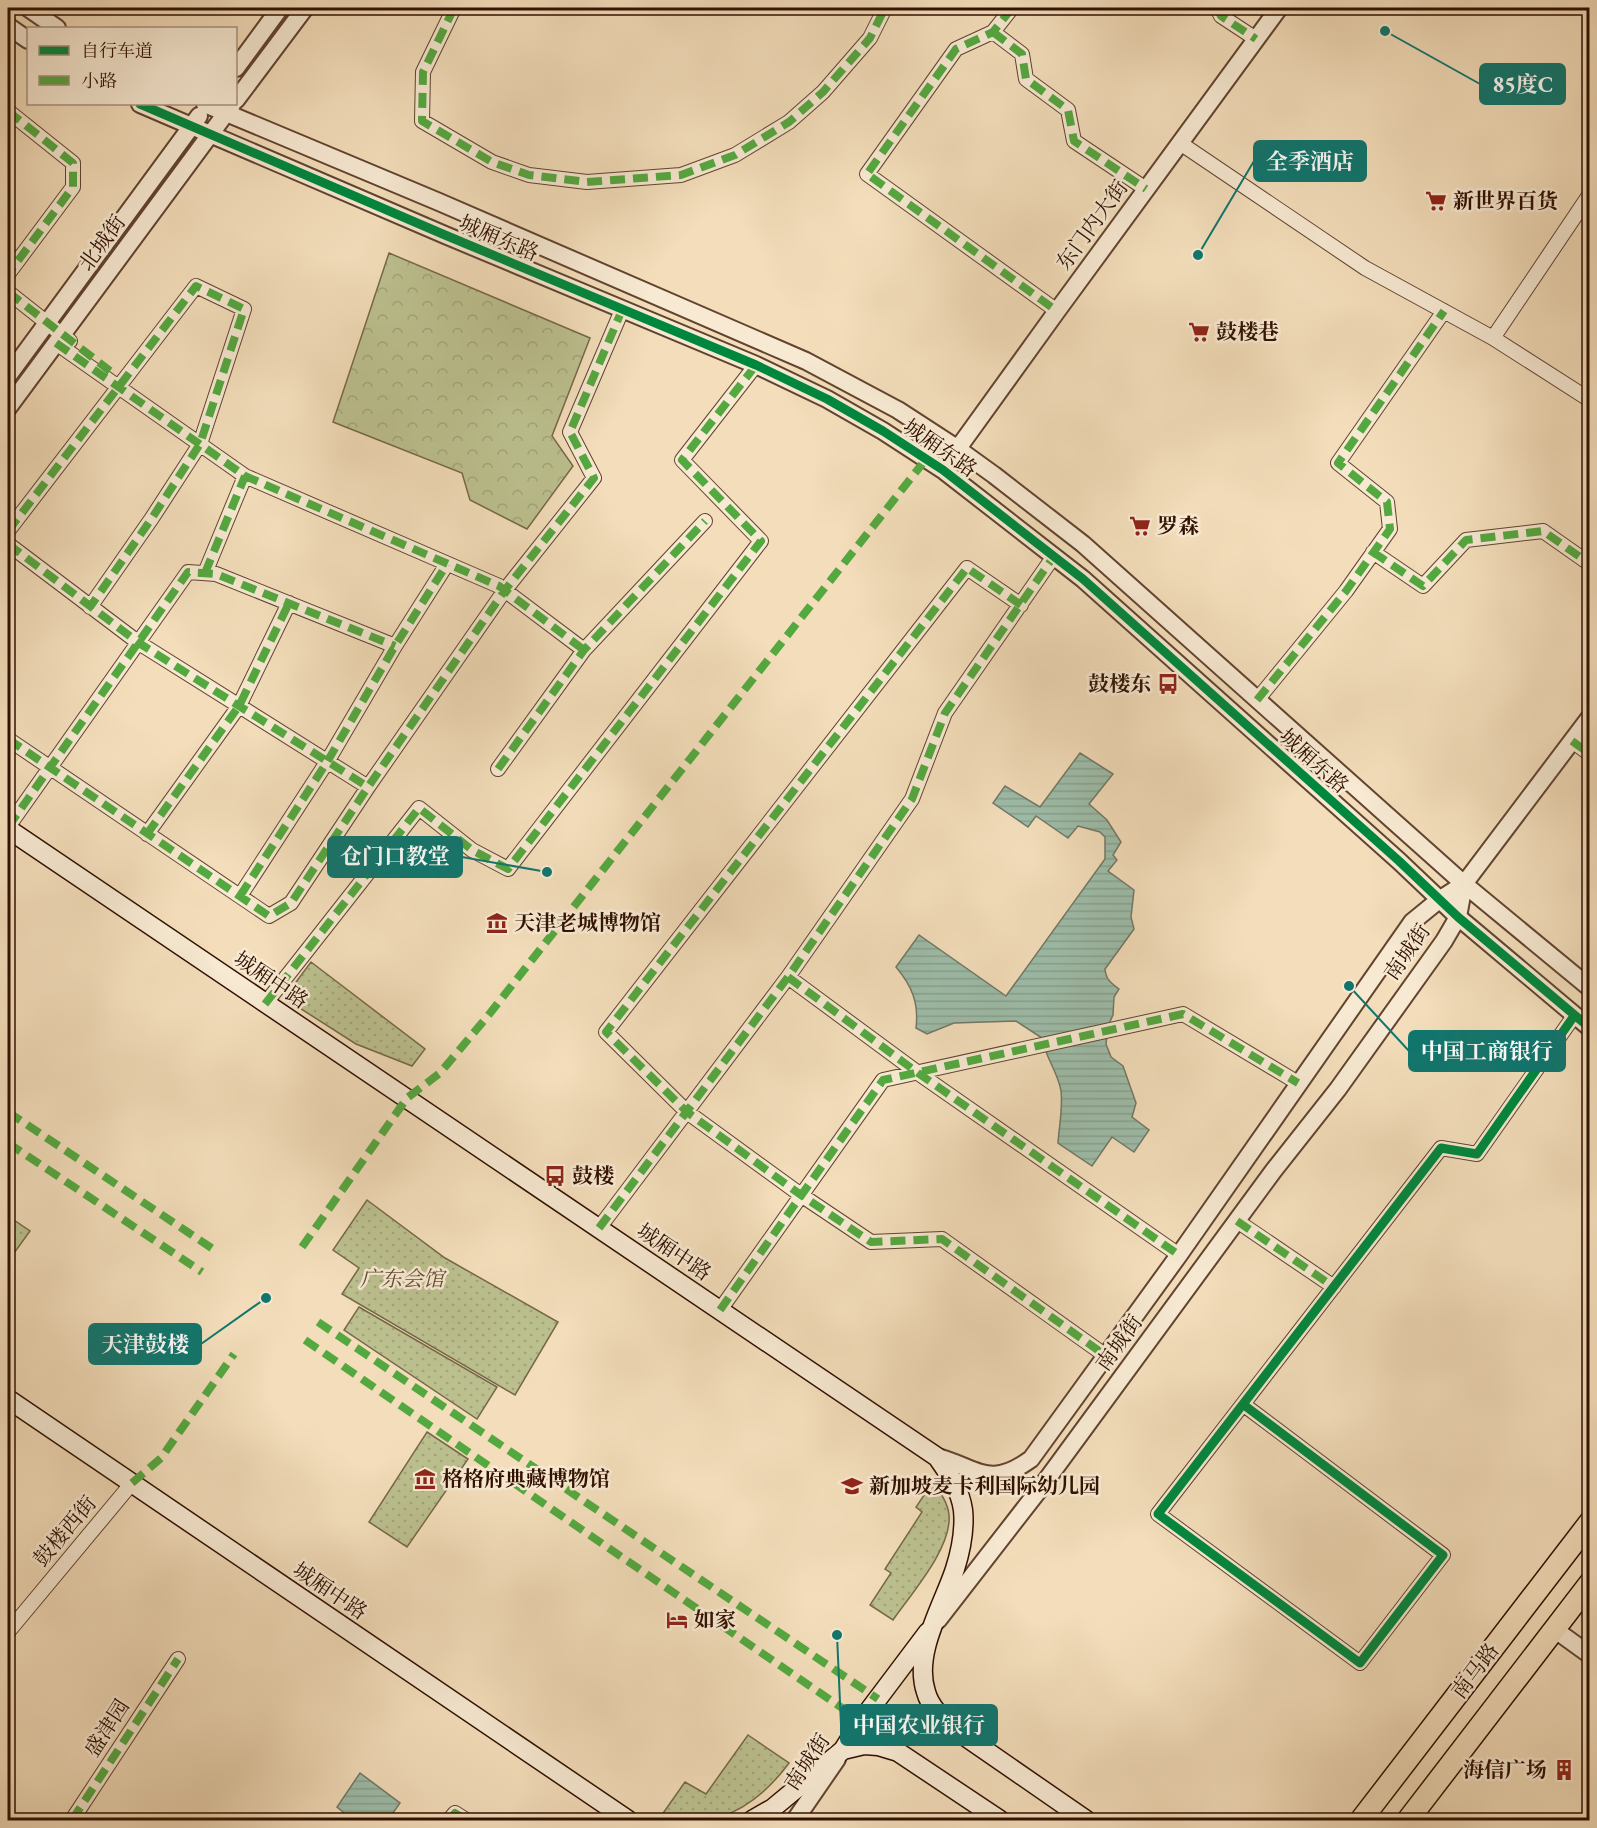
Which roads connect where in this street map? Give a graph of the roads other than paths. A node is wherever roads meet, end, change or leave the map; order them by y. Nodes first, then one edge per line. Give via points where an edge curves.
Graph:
1 (28, 8) edge
2 (280, 8) edge
3 (304, 8) edge
4 (454, 8) edge
5 (885, 8) edge
6 (1012, 8) edge
7 (1216, 8) edge
8 (1280, 8) edge
9 (8, 26) edge
10 (56, 27) edge
11 (993, 32) junction
12 (27, 39) edge
13 (1256, 39) junction
14 (237, 67) edge
15 (237, 97) edge
16 (143, 105) edge
17 (206, 105) edge
18 (231, 105) edge
19 (8, 111) edge
20 (193, 125) junction
21 (210, 133) junction
22 (1180, 143) junction
23 (1146, 189) junction
24 (1590, 194) edge
25 (8, 274) edge
26 (8, 291) edge
27 (622, 310) junction
28 (1057, 310) junction
29 (1444, 311) junction
30 (49, 321) junction
31 (1493, 338) junction
32 (59, 339) junction
33 (756, 365) junction
34 (8, 376) edge
35 (120, 383) junction
36 (1590, 400) edge
37 (8, 408) edge
38 (201, 443) junction
39 (958, 449) junction
40 (943, 470) junction
41 (245, 476) junction
42 (705, 521) dead end
43 (8, 531) edge
44 (8, 544) edge
45 (1373, 552) junction
46 (1054, 556) junction
47 (447, 564) junction
48 (1590, 564) edge
49 (205, 573) junction
50 (505, 590) junction
51 (289, 603) junction
52 (1021, 605) junction
53 (90, 607) junction
54 (139, 643) junction
55 (395, 646) junction
56 (584, 650) junction
57 (1257, 700) junction
58 (239, 706) junction
59 (1590, 717) edge
60 (8, 739) edge
61 (1572, 741) junction
62 (1590, 754) edge
63 (327, 762) junction
64 (49, 768) junction
65 (498, 769) dead end
66 (368, 787) junction
67 (8, 828) edge
68 (147, 834) junction
69 (1464, 884) junction
70 (240, 896) junction
71 (1439, 900) junction
72 (1458, 917) junction
73 (788, 977) junction
74 (1590, 988) edge
75 (265, 1004) junction
76 (1574, 1016) junction
77 (1590, 1028) edge
78 (918, 1073) junction
79 (1298, 1083) junction
80 (687, 1112) junction
81 (801, 1195) junction
82 (1237, 1221) junction
83 (599, 1228) junction
84 (1179, 1255) junction
85 (1334, 1287) junction
86 (720, 1310) junction
87 (1106, 1356) junction
88 (8, 1399) edge
89 (1244, 1405) junction
90 (937, 1457) junction
91 (132, 1483) junction
92 (1590, 1522) edge
93 (1590, 1583) edge
94 (932, 1627) junction
95 (1554, 1629) junction
96 (8, 1632) edge
97 (1590, 1655) edge
98 (178, 1659) dead end
99 (843, 1750) junction
100 (72, 1821) edge
101 (449, 1821) edge
102 (466, 1821) edge
103 (628, 1821) edge
104 (752, 1821) edge
105 (795, 1821) edge
106 (1000, 1821) edge
107 (1086, 1821) edge
108 (1361, 1821) edge
109 (1408, 1821) edge

1 - 10 street
2 - 14 street
3 - 15 street, 北城街
4 - 5 street via 423,72 422,121 492,162 529,175 587,182 681,175 735,154 789,122 823,92 870,38
6 - 11 street
7 - 13 street via 1221,16
8 - 13 street, 东门内大街
9 - 12 street
11 - 23 street via 1022,54 1026,79 1068,110 1074,141
11 - 28 street via 956,49 867,174
13 - 22 street, 东门内大街
16 - 20 street, 城厢东路
17 - 20 street, 北城街
18 - 21 street, 北城街
18 - 39 street, 城厢东路 via 439,202 806,361 898,410
19 - 25 street via 73,163 73,187
20 - 21 street, 城厢东路
20 - 30 street, 北城街
21 - 27 street, 城厢东路
21 - 32 street, 北城街
22 - 23 street, 东门内大街
22 - 29 street via 1365,268
23 - 28 street, 东门内大街
24 - 31 street
26 - 30 street
27 - 33 street, 城厢东路
27 - 50 street via 570,432 594,478
28 - 39 street, 东门内大街
29 - 31 street
29 - 45 street via 1338,463 1387,502 1390,529
30 - 32 street
30 - 34 street, 北城街
31 - 36 street
32 - 35 street
32 - 37 street, 北城街
33 - 40 street, 城厢东路 via 883,430
33 - 75 street via 682,460 761,541 695,628 508,869 472,850 419,808
35 - 38 street
35 - 38 street via 196,286 244,309
35 - 43 street
38 - 41 street
38 - 53 street
39 - 40 street, 东门内大街
39 - 57 street, 城厢东路 via 1083,544
40 - 46 street, 城厢东路
41 - 47 street
41 - 49 street
42 - 56 street
44 - 53 street
45 - 48 street via 1423,586 1466,540 1543,531
45 - 57 street
46 - 52 street
46 - 71 street, 城厢东路
47 - 50 street
47 - 55 street
49 - 51 street via 216,573
49 - 54 street via 188,572
50 - 56 street
50 - 66 street
51 - 55 street
51 - 58 street
52 - 73 street via 945,713 912,799
52 - 80 street via 967,568 606,1032
53 - 54 street
54 - 58 street
54 - 64 street
55 - 63 street
56 - 65 street
57 - 69 street, 城厢东路
58 - 63 street
58 - 68 street
59 - 61 street, 南城街
60 - 64 street
61 - 62 street
61 - 69 street, 南城街
63 - 66 street
63 - 70 street
64 - 67 street
64 - 68 street
66 - 70 street via 291,903 269,916
67 - 75 main road, 城厢中路
68 - 70 street
69 - 71 street, 南城街
69 - 72 street, 南城街
69 - 74 street, 城厢东路
71 - 72 street, 城厢东路
71 - 79 street, 南城街 via 1412,922
72 - 76 street, 城厢东路
72 - 82 street, 南城街 via 1338,1089
73 - 78 street
73 - 80 street
75 - 83 main road, 城厢中路
76 - 77 street, 城厢东路
76 - 85 street via 1477,1154 1441,1148
78 - 79 street via 1183,1014
78 - 81 street via 882,1080
78 - 84 street
79 - 84 street, 南城街
80 - 81 street
80 - 83 street
81 - 86 street
81 - 87 street via 870,1242 942,1239
82 - 85 street
82 - 94 street, 南城街 via 1042,1486
83 - 86 main road, 城厢中路
84 - 87 street, 南城街
85 - 89 street
86 - 90 main road, 城厢中路
87 - 90 street, 南城街 via 1031,1459 1018,1468 989,1476
88 - 91 main road, 城厢中路
89 - 89 street via 1443,1555 1360,1663 1158,1514
90 - 94 main road, 城厢中路 via 957,1486 963,1509 963,1535 956,1569
91 - 96 street, 鼓楼西街
91 - 103 main road, 城厢中路
92 - 108 main road, 南马路
93 - 95 main road, 南马路
94 - 99 main road, 南城街
94 - 107 main road, 城厢中路 via 923,1679 926,1694 942,1718
95 - 97 street
95 - 109 main road, 南马路
98 - 100 street, 盛津园
99 - 104 main road
99 - 105 street, 南城街
99 - 106 main road via 864,1745 898,1752
101 - 102 street via 455,1813

